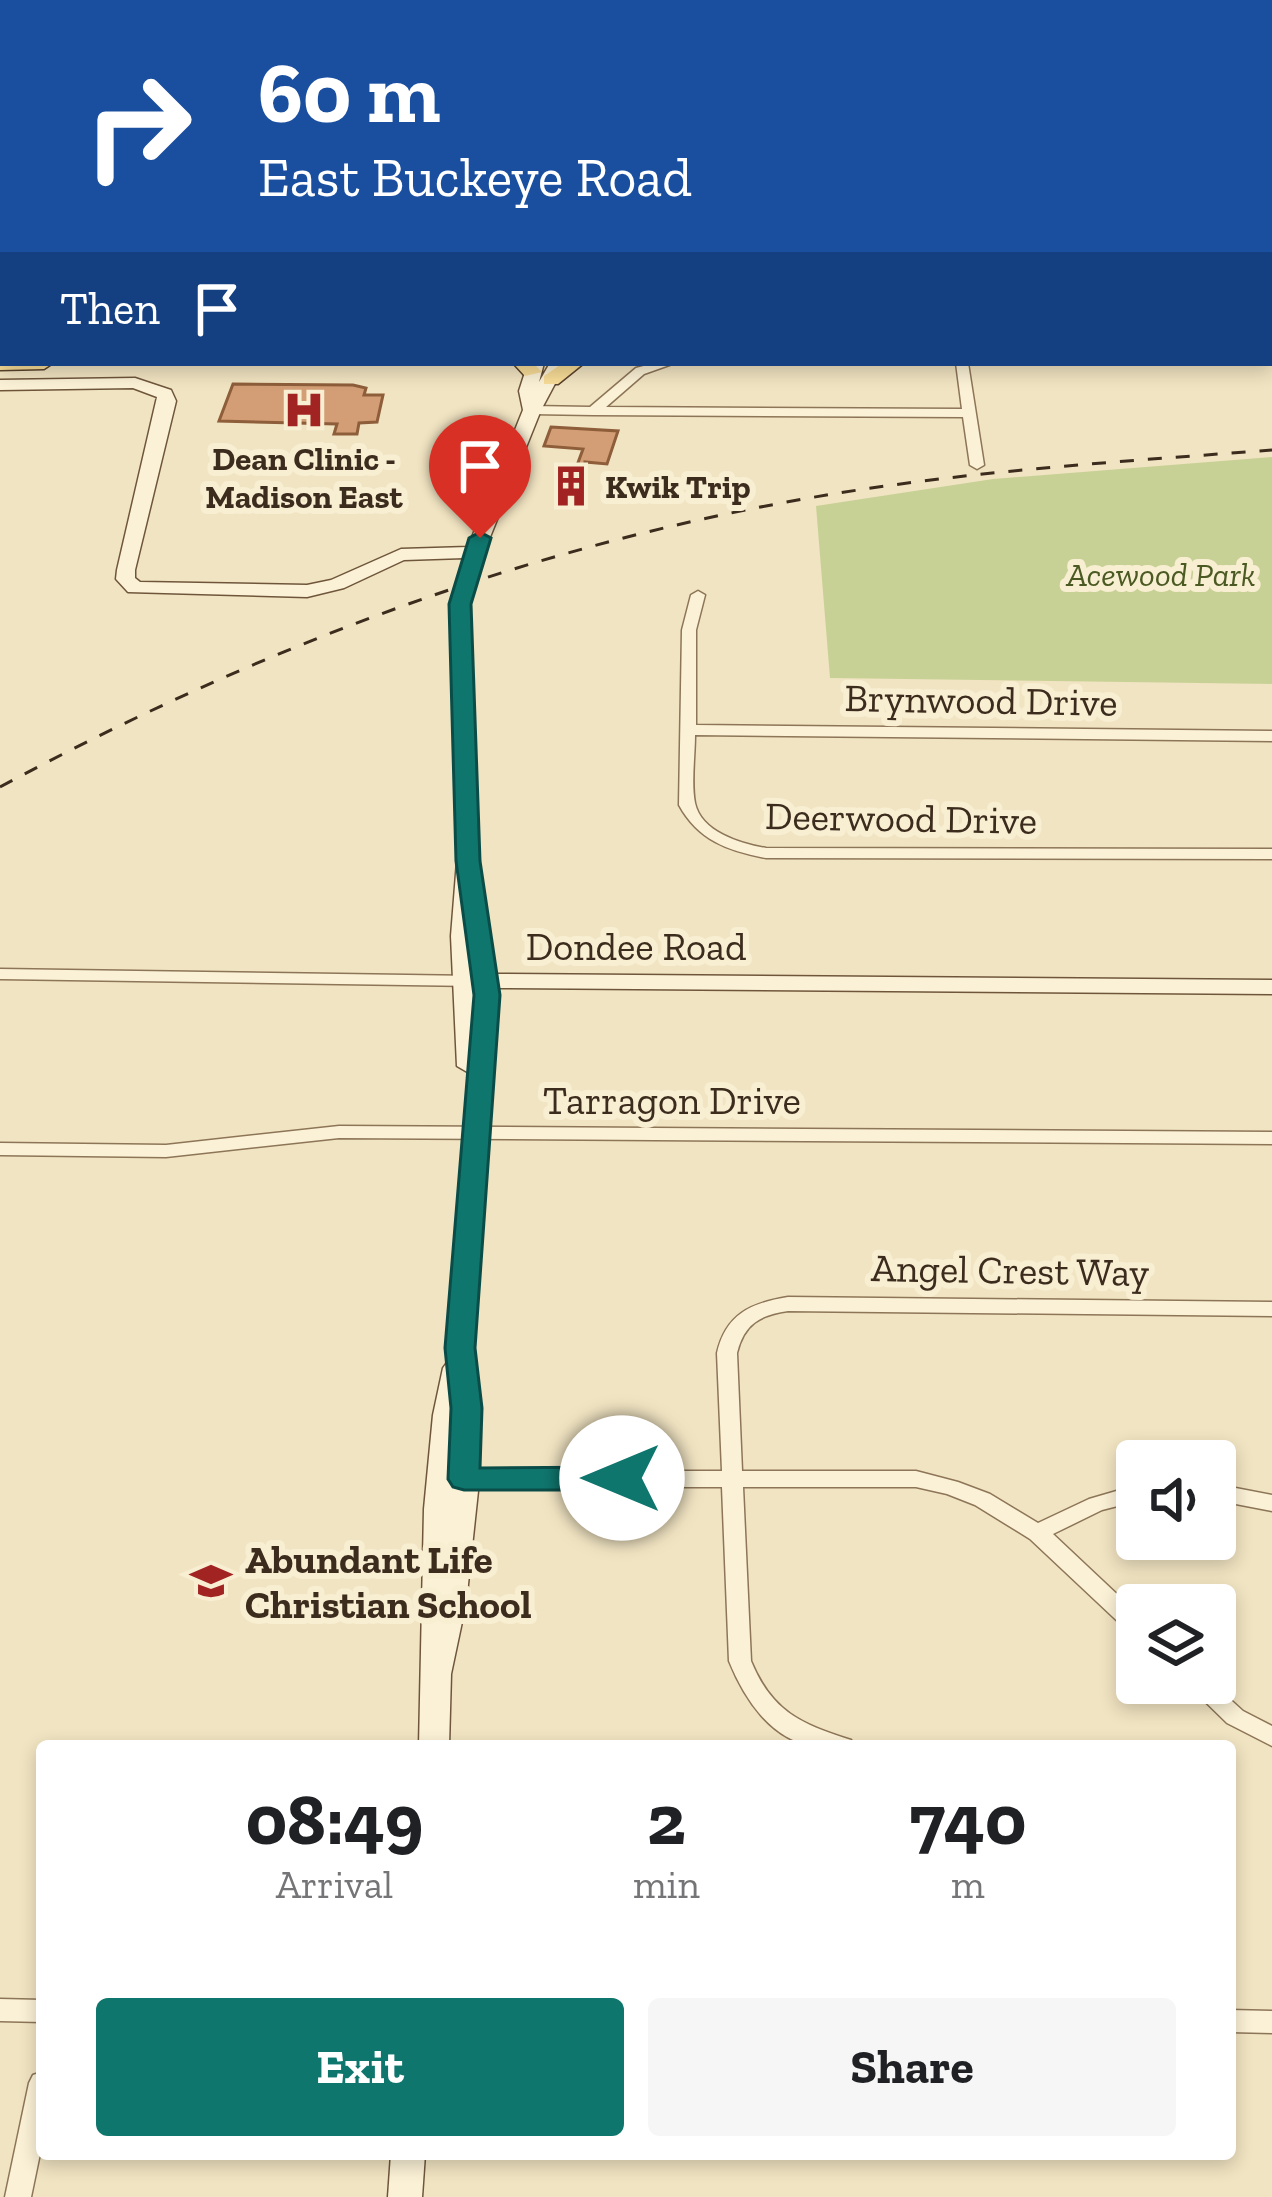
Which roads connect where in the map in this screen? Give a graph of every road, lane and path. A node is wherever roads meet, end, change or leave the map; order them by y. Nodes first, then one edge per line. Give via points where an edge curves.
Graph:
1 (658, 366) edge
2 (962, 366) edge
3 (540, 368) edge
4 (0, 385) edge
5 (532, 410) junction
6 (593, 411) junction
7 (970, 413) junction
8 (977, 464) dead end
9 (475, 552) junction
10 (698, 595) dead end
11 (689, 730) junction
12 (1272, 736) edge
13 (1272, 854) edge
14 (0, 974) edge
15 (475, 981) junction
16 (1272, 987) edge
17 (474, 1132) junction
18 (1272, 1138) edge
19 (0, 1149) edge
20 (1272, 1309) edge
21 (732, 1478) junction
22 (450, 1479) junction
23 (1236, 1496) edge
24 (1116, 1498) edge
25 (1272, 1502) edge
26 (1039, 1532) junction
27 (1116, 1606) edge
28 (1220, 1704) edge
29 (1272, 1737) edge
30 (434, 1740) edge
31 (825, 1740) edge
32 (0, 2010) edge
33 (36, 2010) edge
34 (1236, 2021) edge
35 (1272, 2022) edge
36 (36, 2112) edge
37 (408, 2160) edge
38 (18, 2197) edge
39 (405, 2197) edge

1 - 6 street via 640,371
2 - 7 street
3 - 5 main road
4 - 9 main road via 135,382 167,401 126,570 131,586 307,591 391,557
5 - 6 street
5 - 9 main road
6 - 7 street
7 - 8 street
9 - 15 main road via 460,604
10 - 11 street, Deerwood Drive via 689,630
11 - 12 street, Brynwood Drive
11 - 13 street, Deerwood Drive via 689,812 714,836 754,851
14 - 15 street, Dondee Road
15 - 16 main road, Dondee Road
15 - 17 main road
17 - 18 street, Tarragon Drive
17 - 19 street, Tarragon Drive via 297,1134 166,1150
17 - 22 main road via 460,1348 466,1408
20 - 21 street, Angel Crest Way via 788,1304 749,1313 730,1335 727,1353
21 - 22 street
21 - 26 street via 931,1482 983,1497
21 - 31 street via 740,1661 749,1687 784,1726
22 - 30 main road via 452,1603
23 - 25 street
24 - 26 street
26 - 27 street
28 - 29 street
32 - 33 street
34 - 35 street
36 - 38 street
37 - 39 main road

